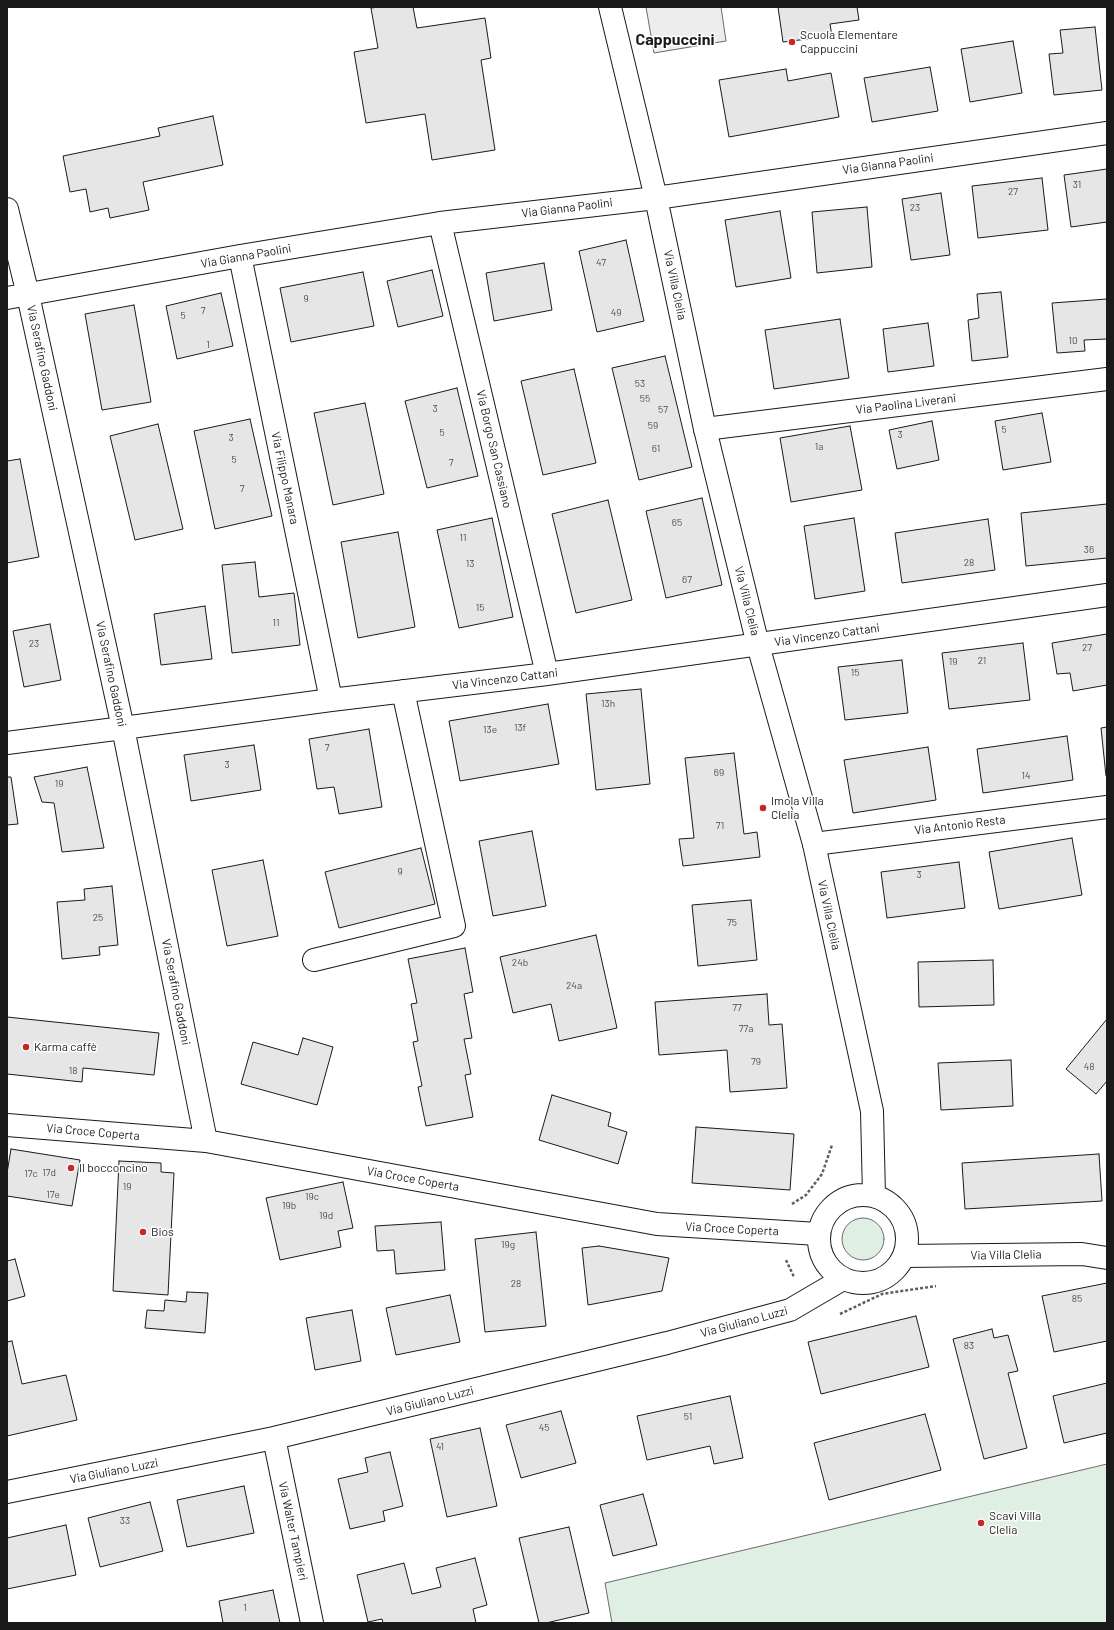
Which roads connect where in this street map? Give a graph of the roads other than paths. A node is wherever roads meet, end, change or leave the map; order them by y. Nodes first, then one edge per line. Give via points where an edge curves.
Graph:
1 (610, 7) edge
2 (1107, 133) edge
3 (656, 198) junction
4 (7, 209) edge
5 (440, 223) junction
6 (240, 256) junction
7 (28, 295) junction
8 (7, 298) edge
9 (1107, 379) edge
10 (705, 429) junction
11 (1107, 595) edge
12 (758, 645) junction
13 (547, 674) junction
14 (403, 691) junction
15 (331, 700) junction
16 (123, 728) junction
17 (7, 742) edge
18 (1107, 807) edge
19 (814, 844) junction
20 (314, 960) dead end
21 (7, 1125) edge
22 (206, 1141) junction
23 (874, 1196) junction
24 (818, 1234) junction
25 (904, 1256) junction
26 (1107, 1258) edge
27 (843, 1279) junction
28 (274, 1438) junction
29 (7, 1492) edge
30 (312, 1623) edge

1 - 3 street, Via Villa Clelia
2 - 3 street, Via Gianna Paolini
3 - 5 street, Via Gianna Paolini
3 - 10 street, Via Villa Clelia
4 - 7 street, Via Serafino Gaddoni
5 - 6 street, Via Gianna Paolini
5 - 13 street, Via Borgo San Cassiano
6 - 7 street, Via Gianna Paolini
6 - 15 street, Via Filippo Manara
7 - 8 street, Via Gianna Paolini
7 - 16 street, Via Serafino Gaddoni
9 - 10 street, Via Paolina Liverani
10 - 12 street, Via Villa Clelia
11 - 12 street, Via Vincenzo Cattani
12 - 13 street, Via Vincenzo Cattani
12 - 19 street, Via Villa Clelia
13 - 14 street, Via Vincenzo Cattani
14 - 15 street, Via Vincenzo Cattani
14 - 20 street via 454,926
15 - 16 street, Via Vincenzo Cattani
16 - 17 street, Via Vincenzo Cattani
16 - 22 street, Via Serafino Gaddoni
18 - 19 street, Via Antonio Resta
19 - 23 street, Via Villa Clelia via 872,1111
21 - 22 street, Via Croce Coperta
22 - 24 street, Via Croce Coperta via 658,1224
23 - 24 street via 859,1194 844,1198 831,1207 822,1220
23 - 25 street via 888,1202 899,1213 906,1226
24 - 27 street via 819,1248 824,1261
25 - 26 street, Via Villa Clelia via 1082,1254
25 - 27 street via 897,1268 885,1278 871,1283
27 - 28 street, Via Giuliano Luzzi via 790,1310 668,1343
28 - 29 street, Via Giuliano Luzzi
28 - 30 street, Via Walter Tampieri

